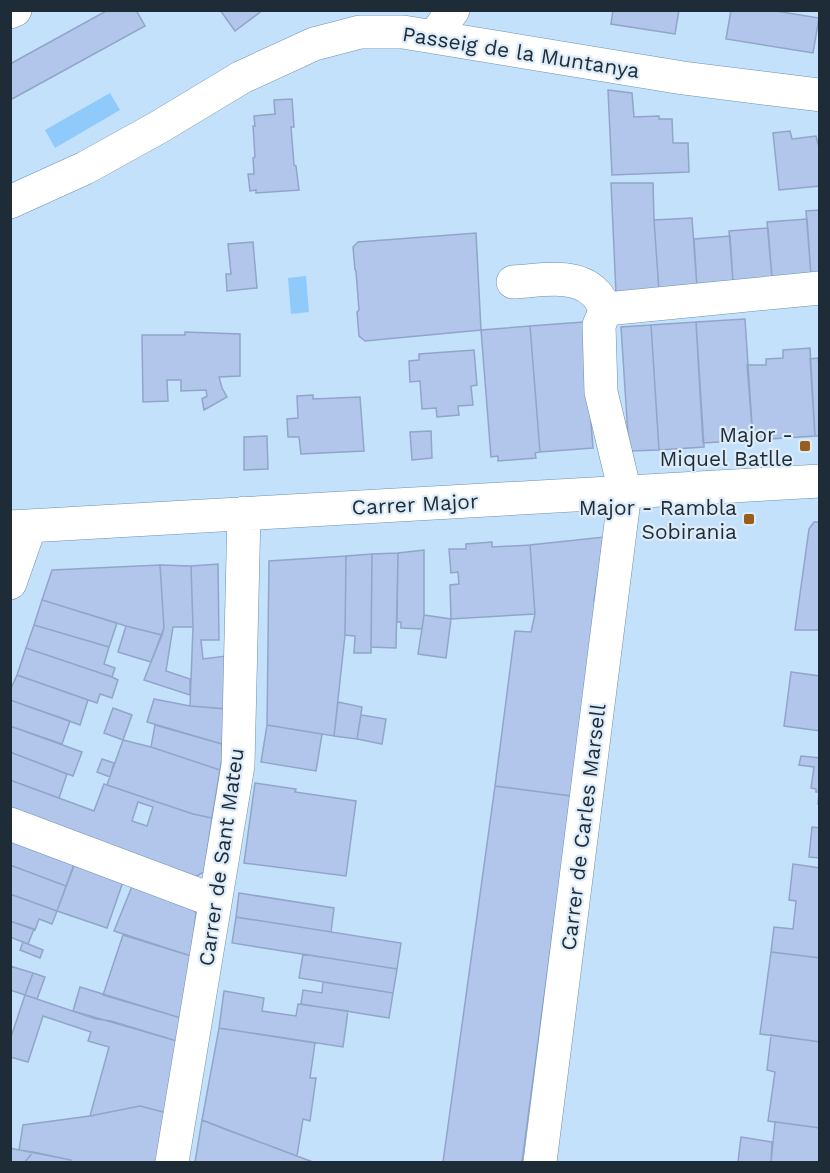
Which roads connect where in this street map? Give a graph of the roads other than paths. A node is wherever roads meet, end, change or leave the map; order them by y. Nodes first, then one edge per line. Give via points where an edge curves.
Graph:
1 (15, 10) edge
2 (453, 10) edge
3 (10, 12) edge
4 (434, 37) junction
5 (819, 95) edge
6 (10, 202) edge
7 (513, 282) dead end
8 (819, 288) edge
9 (606, 309) junction
10 (819, 481) edge
11 (625, 492) junction
12 (244, 513) junction
13 (20, 526) edge
14 (10, 583) edge
15 (10, 824) edge
16 (215, 901) junction
17 (172, 1162) edge
18 (540, 1162) edge

1 - 3 street
2 - 4 street
4 - 5 street, Passeig de la Muntanya via 683,78
4 - 6 street, Passeig de la Muntanya via 360,32 314,44 242,77 85,168
7 - 9 street via 569,279 586,285
8 - 9 street
9 - 11 street via 599,325 602,392
10 - 11 street, Carrer Major
11 - 12 street, Carrer Major
11 - 18 street, Carrer de Carles Marsell
12 - 13 street, Carrer Major
12 - 16 street, Carrer de Sant Mateu via 238,765
13 - 14 street
15 - 16 street
16 - 17 street, Carrer de Sant Mateu

